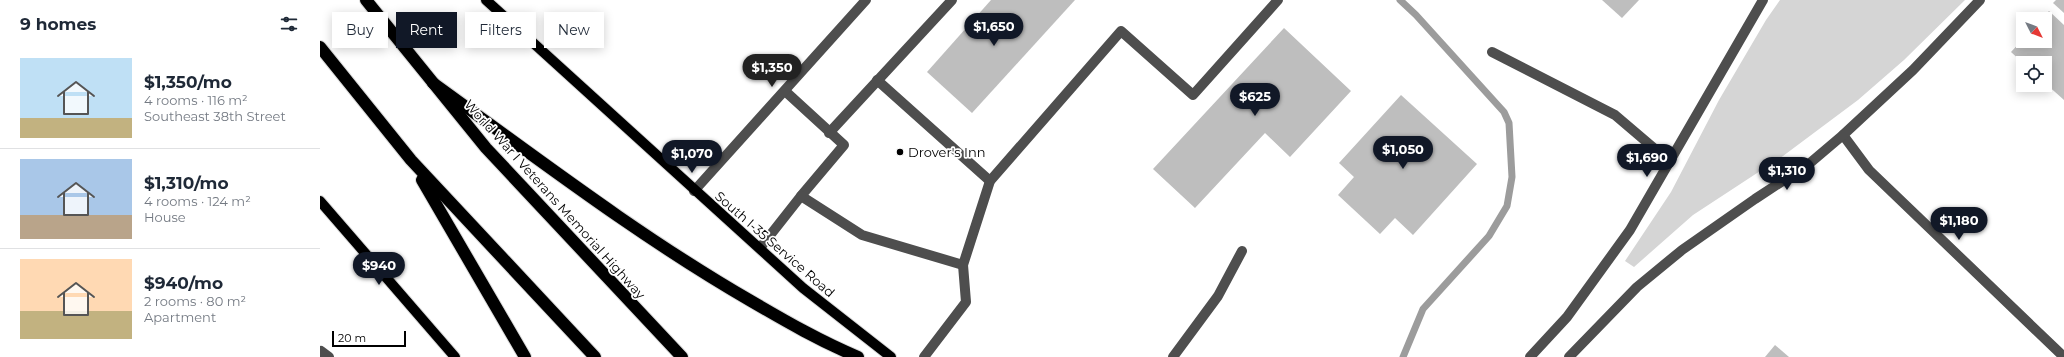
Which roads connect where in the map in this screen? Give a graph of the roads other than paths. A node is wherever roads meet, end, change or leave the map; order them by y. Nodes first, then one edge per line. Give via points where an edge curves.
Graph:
1 (366, 0) edge
2 (486, 0) edge
3 (866, 0) edge
4 (952, 0) edge
5 (1278, 0) edge
6 (1763, 0) edge
7 (1980, 0) edge
8 (320, 47) edge
9 (1492, 52) dead end
10 (876, 80) junction
11 (433, 83) junction
12 (785, 91) junction
13 (829, 133) junction
14 (1843, 135) junction
15 (411, 160) junction
16 (1669, 161) junction
17 (990, 181) junction
18 (694, 191) junction
19 (801, 196) junction
20 (320, 201) edge
21 (760, 248) junction
22 (1242, 251) dead end
23 (963, 265) junction
24 (320, 352) edge
25 (329, 357) edge
26 (455, 357) edge
27 (525, 357) edge
28 (595, 357) edge
29 (682, 357) edge
30 (858, 357) edge
31 (891, 357) edge
32 (924, 357) edge
33 (1173, 357) edge
34 (1530, 357) edge
35 (1569, 357) edge
36 (2064, 357) edge

1 - 11 highway, World War I Veterans Memorial Highway
2 - 18 main road, South I-35 Service Road
3 - 12 street
4 - 10 street
5 - 17 street via 1193,95 1121,31
6 - 16 street
7 - 14 street via 1913,70
8 - 15 highway
9 - 16 street via 1616,115
10 - 13 street
10 - 17 street
11 - 29 highway, World War I Veterans Memorial Highway via 486,148
11 - 30 highway via 632,227 699,271 822,342
12 - 13 street
12 - 18 street
13 - 19 street via 844,145
14 - 35 street via 1810,163 1682,250 1637,287
14 - 36 street via 1869,170
15 - 27 highway
15 - 28 highway
16 - 34 street via 1630,230 1567,317
17 - 23 street
18 - 21 main road, South I-35 Service Road
19 - 21 street
19 - 23 street via 862,235
20 - 26 main road
21 - 31 main road, South I-35 Service Road via 803,288
22 - 33 street via 1218,296
23 - 32 street via 966,302
24 - 25 street

